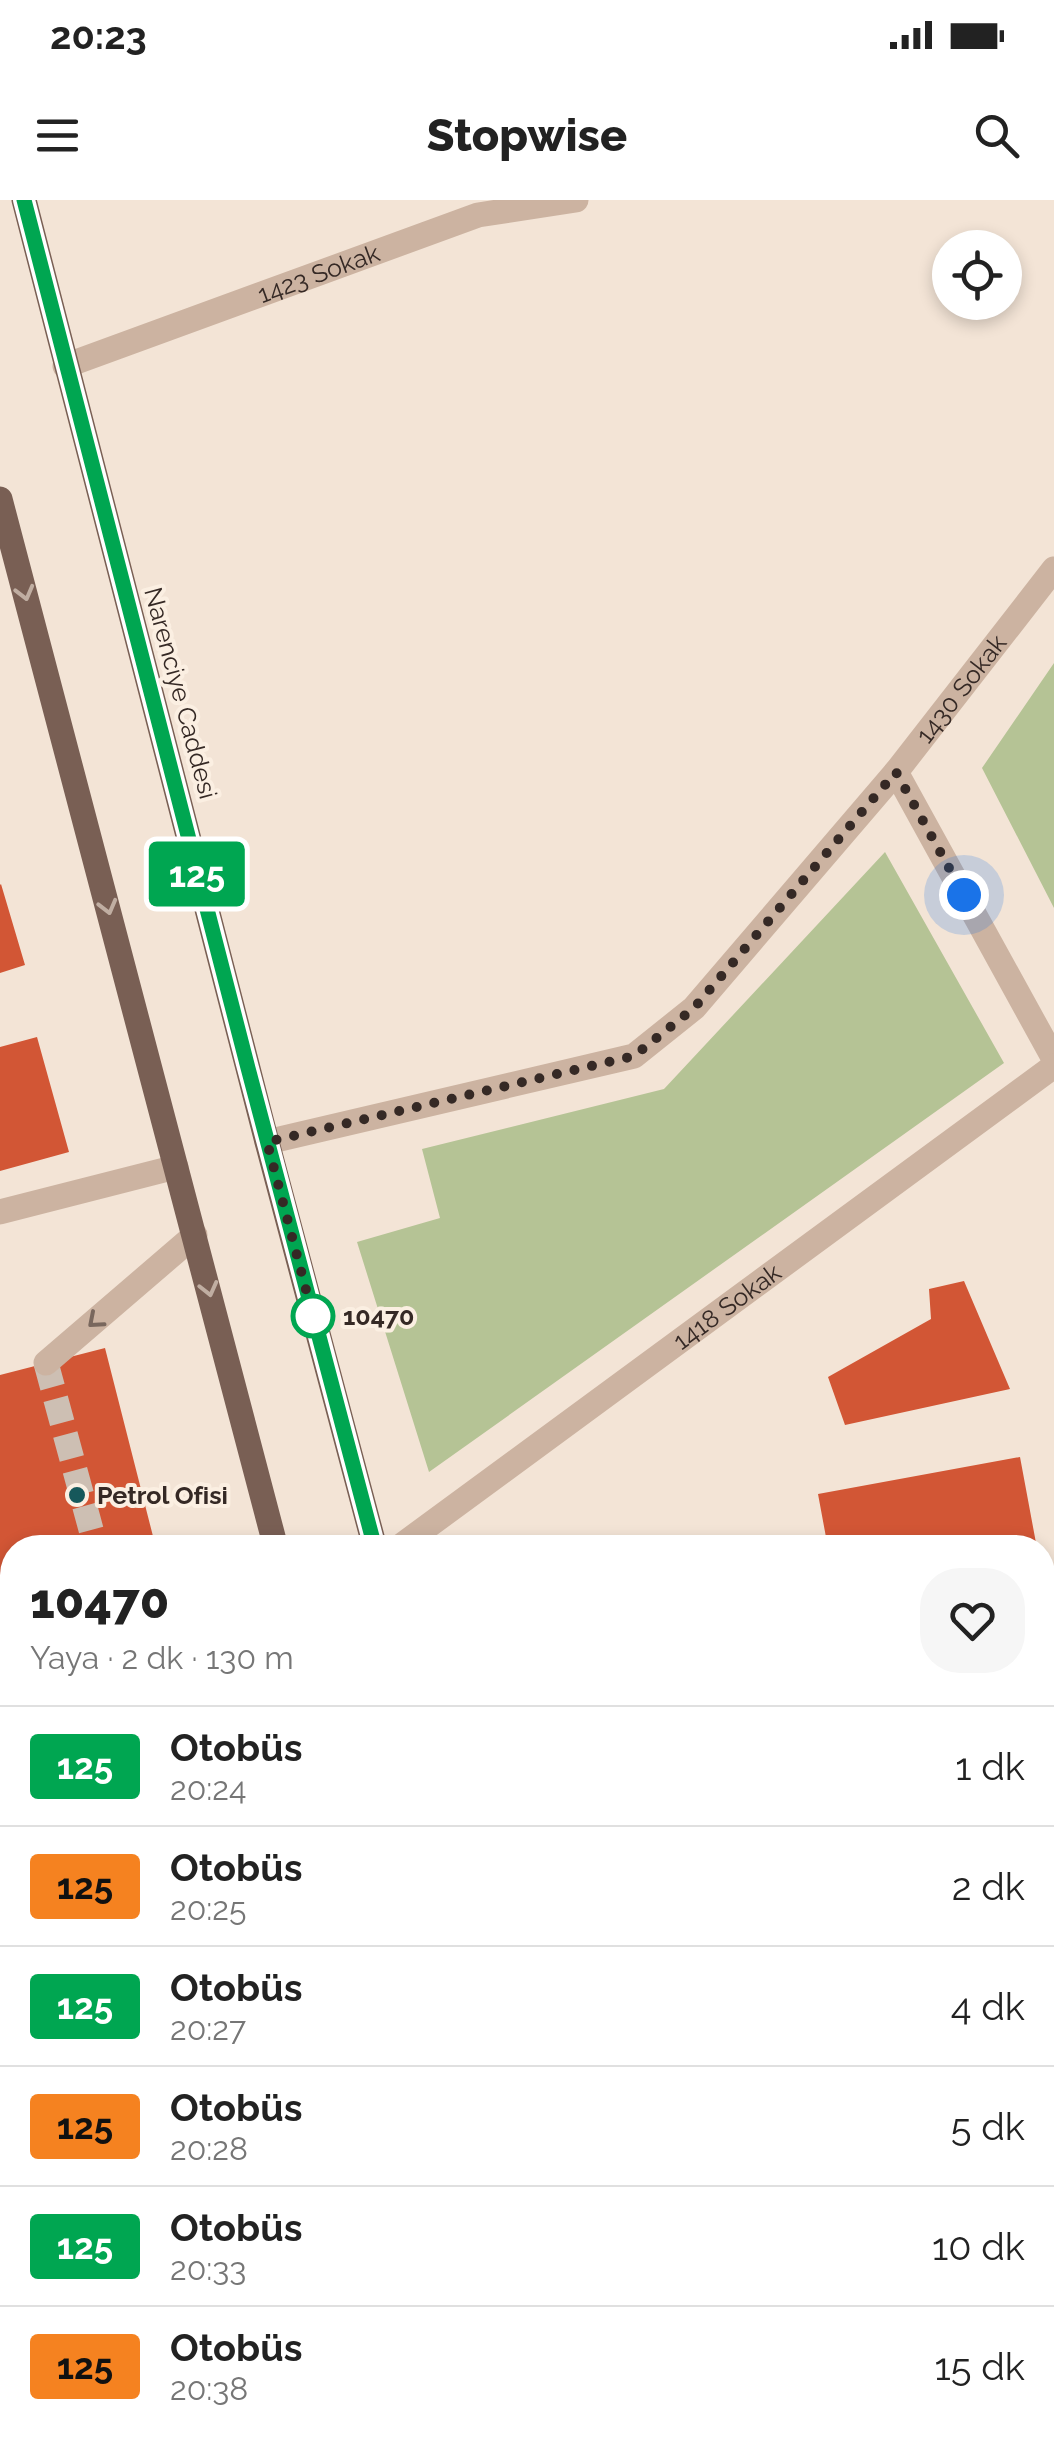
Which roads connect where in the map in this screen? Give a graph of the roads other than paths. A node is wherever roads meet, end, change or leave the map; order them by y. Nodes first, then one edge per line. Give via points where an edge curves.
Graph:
1 (24, 200) edge
2 (576, 200) edge
3 (64, 366) junction
4 (0, 498) edge
5 (1054, 569) edge
6 (896, 772) junction
7 (1054, 1063) edge
8 (267, 1142) junction
9 (176, 1167) junction
10 (0, 1212) edge
11 (195, 1234) junction
12 (46, 1363) dead end
13 (273, 1535) edge
14 (372, 1535) edge
15 (416, 1535) edge

1 - 3 main road, Narenciye Caddesi
2 - 3 street, 1423 Sokak via 478,215
3 - 8 main road, Narenciye Caddesi
4 -> 9 main road
5 - 6 street, 1430 Sokak
6 - 7 street
6 - 8 street, 1430 Sokak via 694,1008 634,1056
7 - 15 street, 1418 Sokak
8 - 14 main road, Narenciye Caddesi
9 - 10 street
9 - 11 main road
11 -> 12 street
11 -> 13 main road

